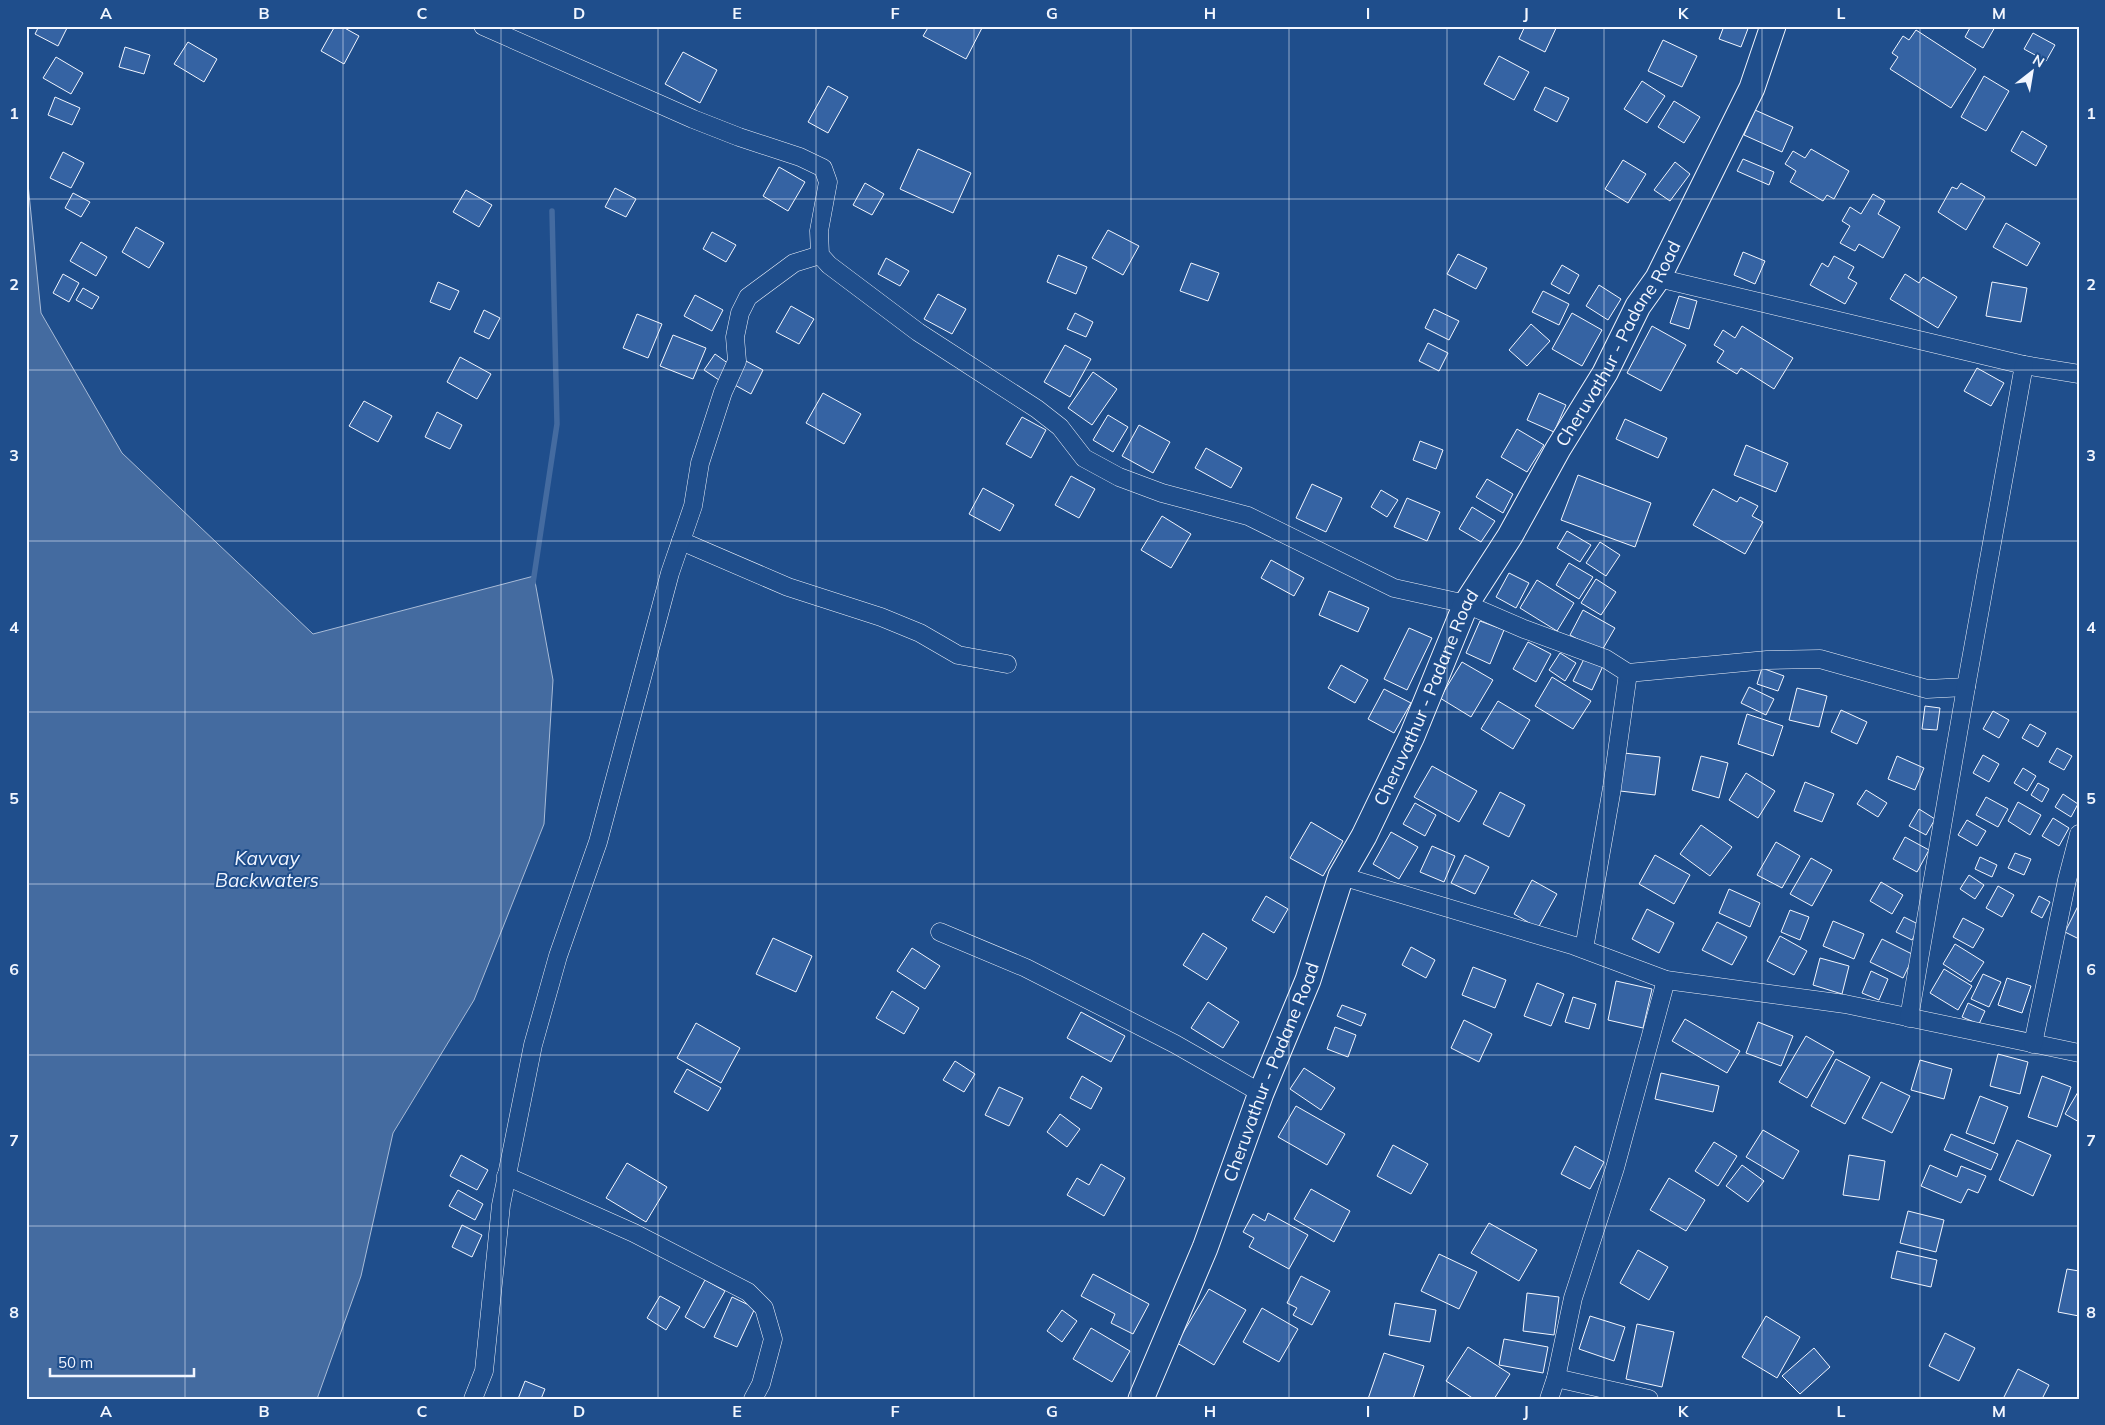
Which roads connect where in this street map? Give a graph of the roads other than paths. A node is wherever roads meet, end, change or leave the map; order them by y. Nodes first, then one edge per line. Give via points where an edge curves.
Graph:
1 (483, 26) edge
2 (1773, 26) edge
3 (820, 255) junction
4 (1658, 278) junction
5 (2024, 365) junction
6 (2079, 374) edge
7 (681, 540) junction
8 (1466, 604) junction
9 (1007, 664) dead end
10 (1628, 673) junction
11 (1966, 687) junction
12 (2079, 834) edge
13 (1341, 876) junction
14 (940, 932) dead end
15 (1584, 949) junction
16 (1666, 980) junction
17 (1909, 1018) junction
18 (2033, 1044) junction
19 (2079, 1053) edge
20 (1261, 1093) junction
21 (506, 1176) junction
22 (1556, 1378) junction
23 (473, 1399) edge
24 (753, 1399) edge
25 (1141, 1399) edge
26 (1549, 1399) edge
27 (1649, 1399) edge

1 - 3 street via 694,119 823,168 828,182 820,231
2 - 4 main road, Cheruvathur - Padane Road via 1752,88
3 - 7 street via 794,264 748,297 740,313 735,337 737,361 723,392 700,463 693,506
3 - 8 street via 918,332 1052,421 1084,458 1118,477 1162,493 1248,516 1394,588
4 - 5 street
4 - 8 main road, Cheruvathur - Padane Road via 1638,306 1605,374 1558,449 1510,536
5 - 6 street
5 - 11 street
7 - 9 street via 788,587 881,617 958,654
7 - 21 street via 598,842 558,956 533,1045
8 - 10 street via 1606,659
8 - 13 main road, Cheruvathur - Padane Road via 1412,736
10 - 11 street via 1767,660 1820,659 1927,689
10 - 15 street
11 - 17 street
12 - 18 street
13 - 15 street
13 - 20 main road, Cheruvathur - Padane Road via 1308,980
14 - 20 street via 1026,968 1175,1044
15 - 16 street
16 - 17 street via 1845,1004
16 - 22 street via 1615,1168 1573,1298
17 - 18 street
18 - 19 street
20 - 25 main road, Cheruvathur - Padane Road via 1204,1248
21 - 23 street via 484,1371
21 - 24 street via 634,1234 748,1292 764,1308 773,1338 761,1384
22 - 26 street
22 - 27 street

